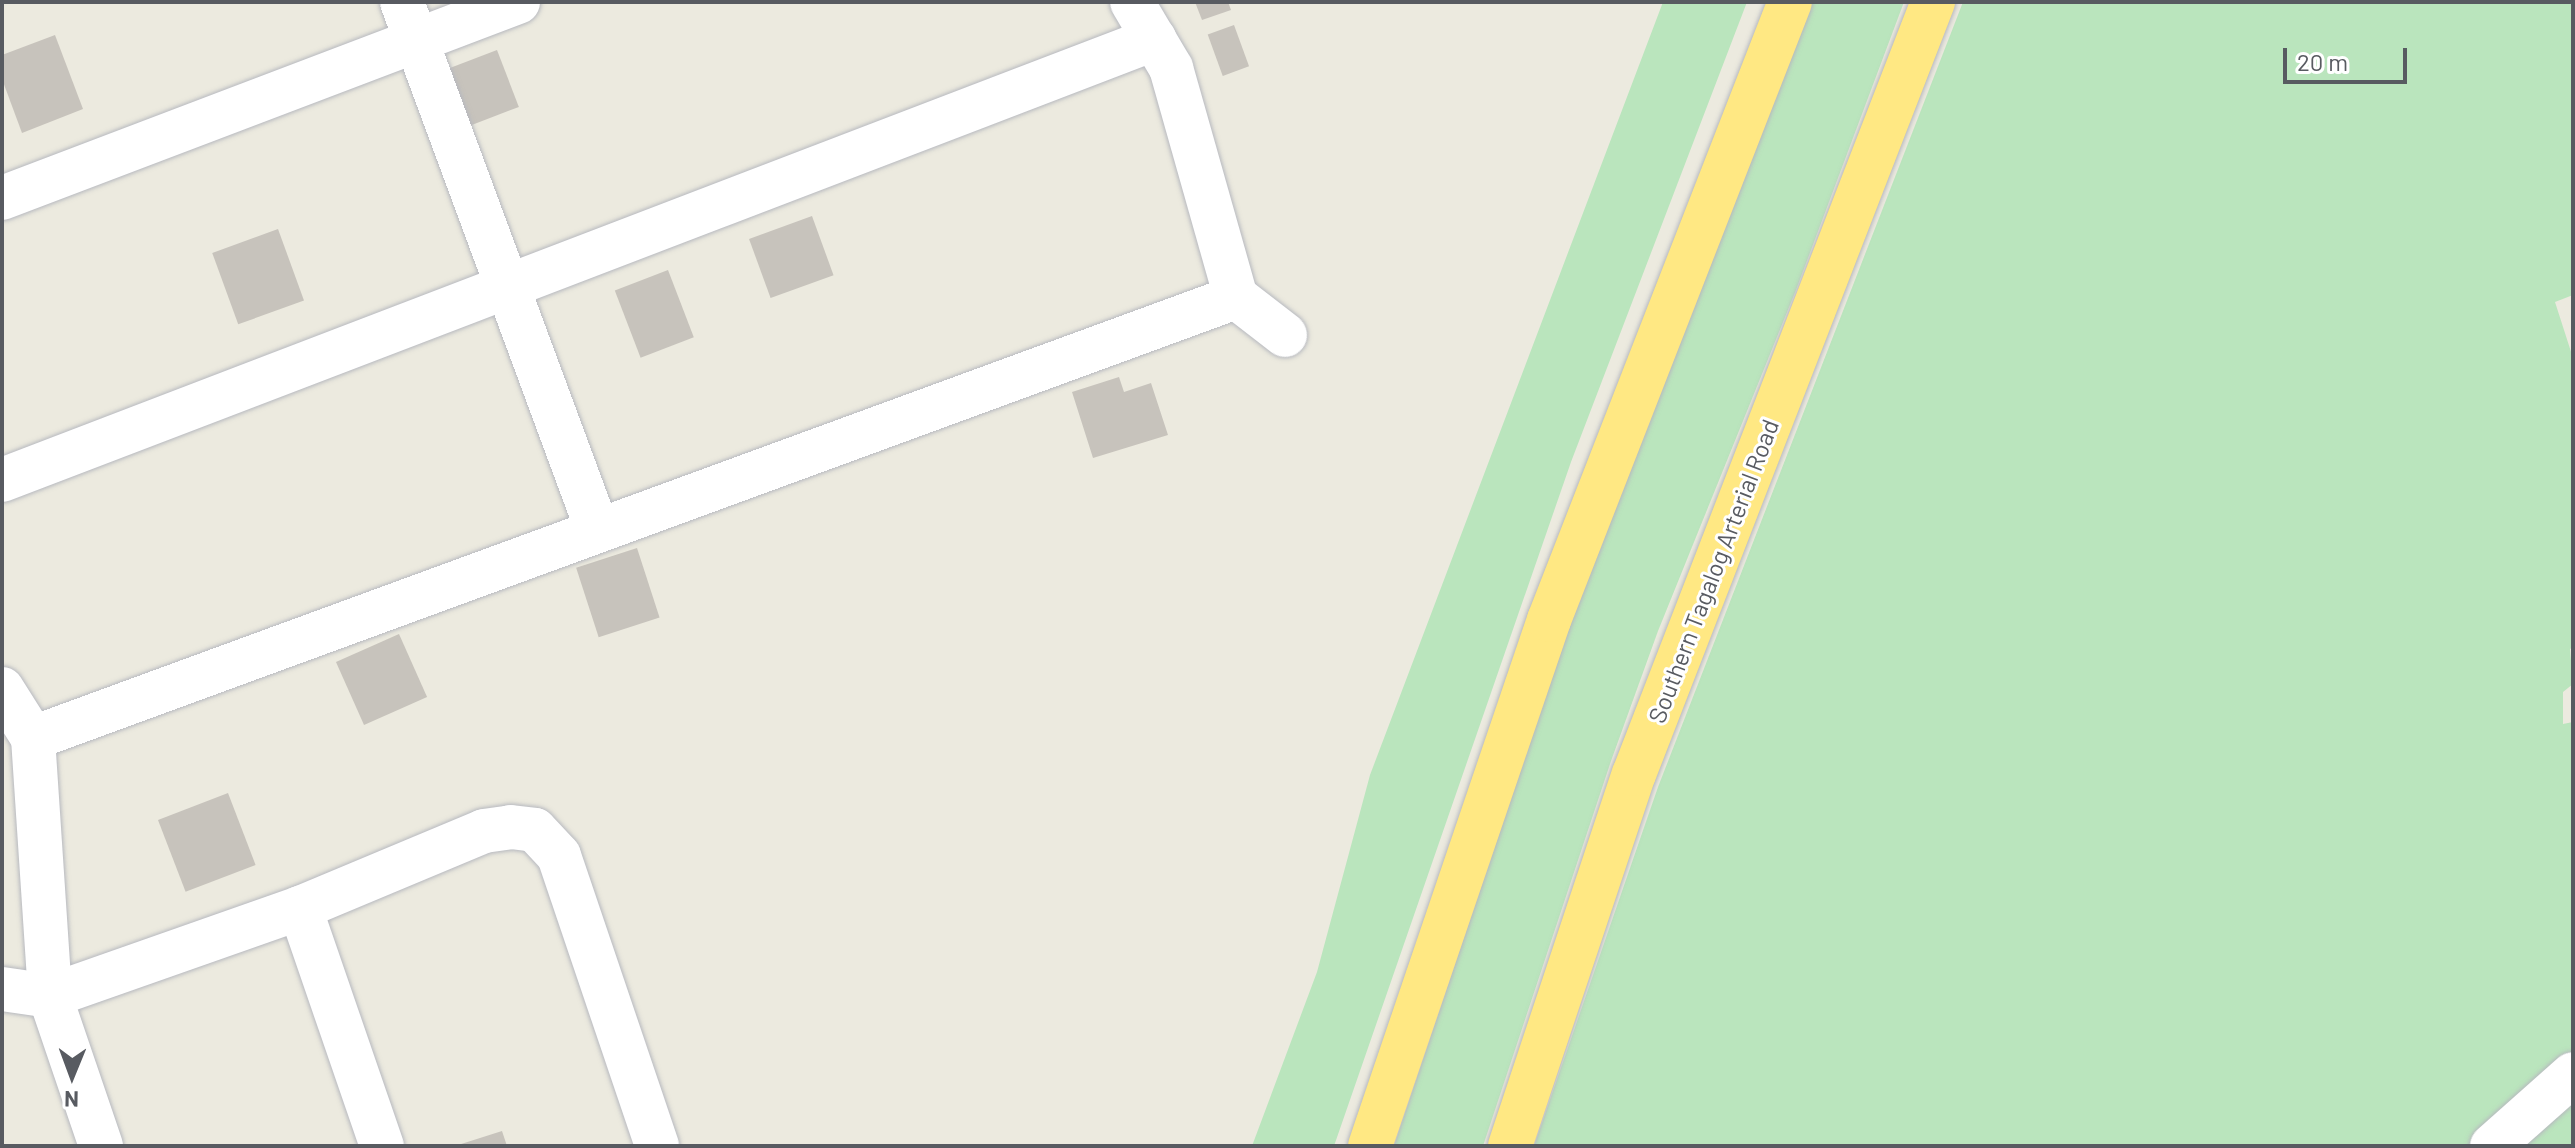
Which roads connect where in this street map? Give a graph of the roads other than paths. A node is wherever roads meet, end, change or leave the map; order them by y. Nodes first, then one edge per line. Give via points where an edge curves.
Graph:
1 (518, 2) edge
2 (1132, 2) edge
3 (1790, 2) edge
4 (1933, 2) edge
5 (409, 21) edge
6 (1154, 39) junction
7 (2, 198) edge
8 (509, 285) junction
9 (1236, 297) junction
10 (1285, 335) dead end
11 (2, 480) edge
12 (597, 529) junction
13 (2, 689) edge
14 (33, 738) junction
15 (300, 908) junction
16 (2, 989) edge
17 (50, 996) junction
18 (2573, 1074) edge
19 (101, 1146) edge
20 (382, 1146) edge
21 (657, 1146) edge
22 (1370, 1146) edge
23 (1510, 1146) edge
24 (2492, 1146) edge

1 - 5 street
2 - 6 street
3 - 22 highway via 1549,620
4 - 23 highway, Southern Tagalog Arterial Road via 1634,774
5 - 7 street
5 - 8 street
6 - 8 street
6 - 9 street via 1171,68
8 - 11 street
8 - 12 street
9 - 10 street
9 - 12 street
12 - 14 street
13 - 14 street
14 - 17 street
15 - 17 street
15 - 20 street
15 - 21 street via 484,831 535,830 559,856
16 - 17 street
17 - 19 street
18 - 24 street

